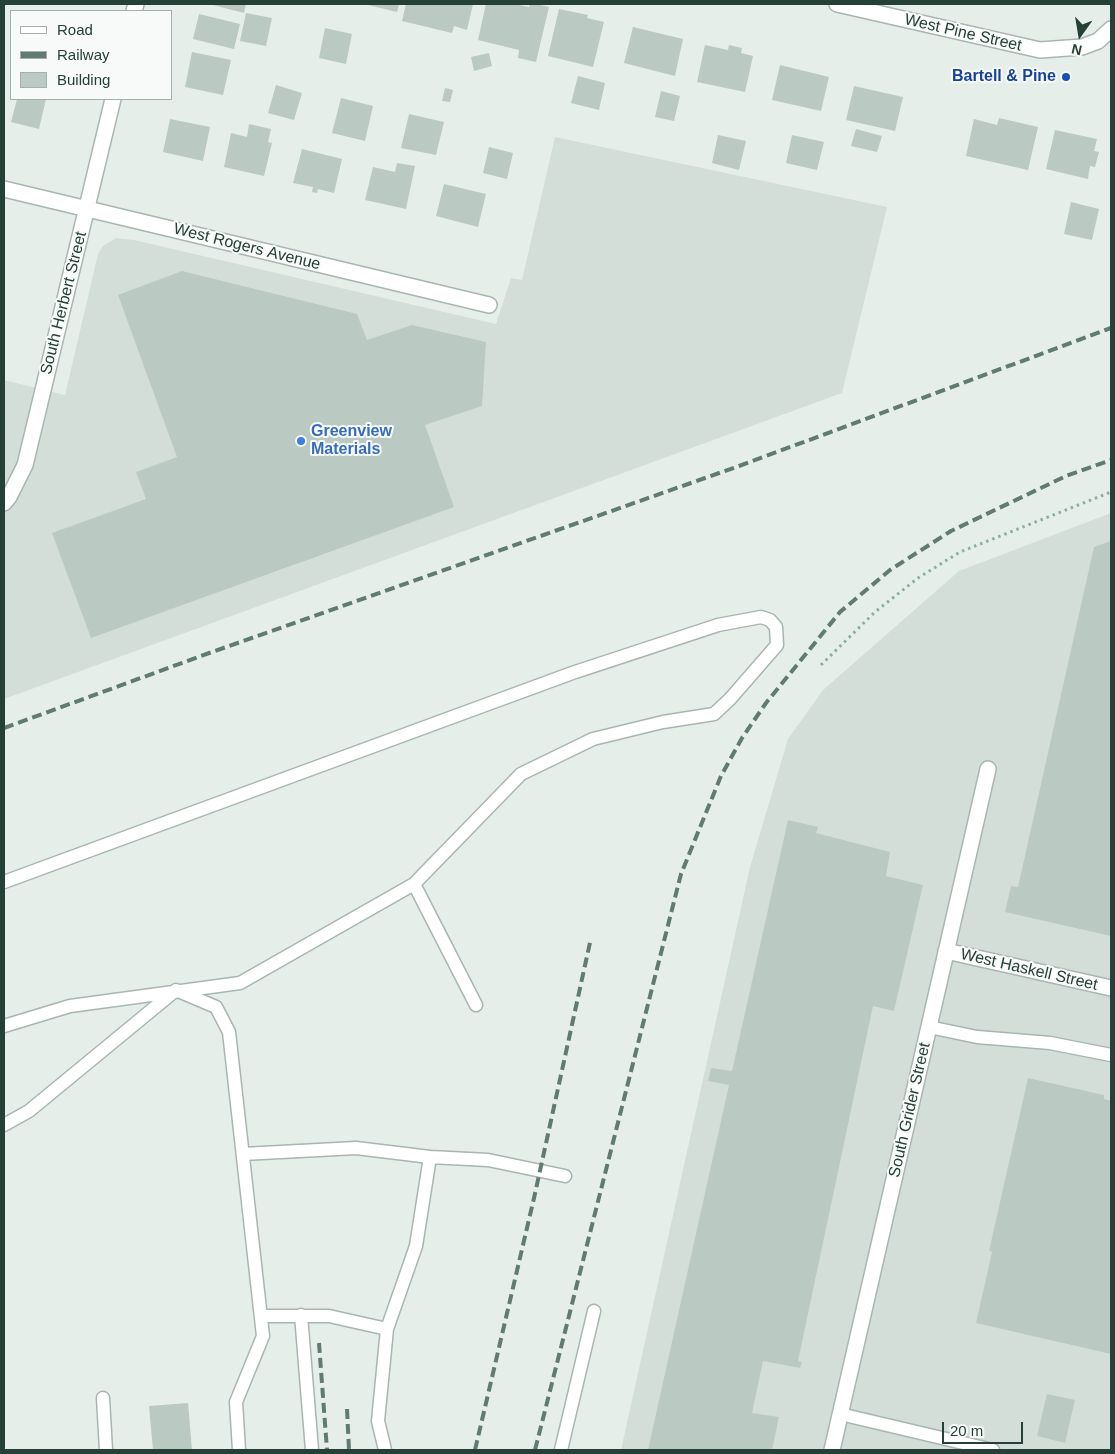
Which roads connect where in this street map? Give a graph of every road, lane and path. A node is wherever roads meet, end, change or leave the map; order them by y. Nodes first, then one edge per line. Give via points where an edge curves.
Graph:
1 (837, 4) edge
2 (1111, 30) edge
3 (113, 100) edge
4 (4, 189) edge
5 (87, 208) junction
6 (489, 305) dead end
7 (1111, 492) edge
8 (4, 503) edge
9 (821, 666) dead end
10 (988, 769) dead end
11 (4, 882) edge
12 (414, 884) junction
13 (946, 951) junction
14 (1111, 988) edge
15 (176, 990) junction
16 (476, 1005) dead end
17 (4, 1026) edge
18 (929, 1027) junction
19 (1111, 1055) edge
20 (4, 1125) edge
21 (243, 1154) junction
22 (430, 1157) junction
23 (565, 1176) dead end
24 (594, 1311) dead end
25 (261, 1316) junction
26 (301, 1316) junction
27 (387, 1329) junction
28 (103, 1398) dead end
29 (840, 1414) junction
30 (106, 1450) edge
31 (239, 1450) edge
32 (312, 1450) edge
33 (385, 1450) edge
34 (561, 1450) edge
35 (832, 1450) edge
36 (993, 1450) edge

1 - 2 street, West Pine Street via 1021,46 1059,50 1098,41
3 - 5 street, South Herbert Street
4 - 5 street, West Rogers Avenue
5 - 6 street, West Rogers Avenue
5 - 8 street, South Herbert Street via 25,465
7 - 9 path via 960,552 918,578 875,612
10 - 13 street, South Grider Street
11 - 12 lane via 575,672 718,625 761,617 776,627 777,645 714,714 593,739 521,774
12 - 15 lane via 240,983
12 - 16 lane
13 - 14 street, West Haskell Street
13 - 18 street, South Grider Street
15 - 17 lane via 70,1006
15 - 20 lane via 29,1110
15 - 21 lane via 216,1008 225,1021
18 - 19 lane via 977,1037 1050,1043
18 - 29 street, South Grider Street
21 - 22 lane via 356,1148
21 - 25 lane
22 - 23 lane via 495,1161
22 - 27 lane via 416,1246
24 - 34 lane
25 - 26 lane
25 - 31 lane via 263,1336 236,1402
26 - 27 lane via 329,1316
26 - 32 lane
27 - 33 lane via 378,1421
28 - 30 lane
29 - 35 street, South Grider Street
29 - 36 lane

